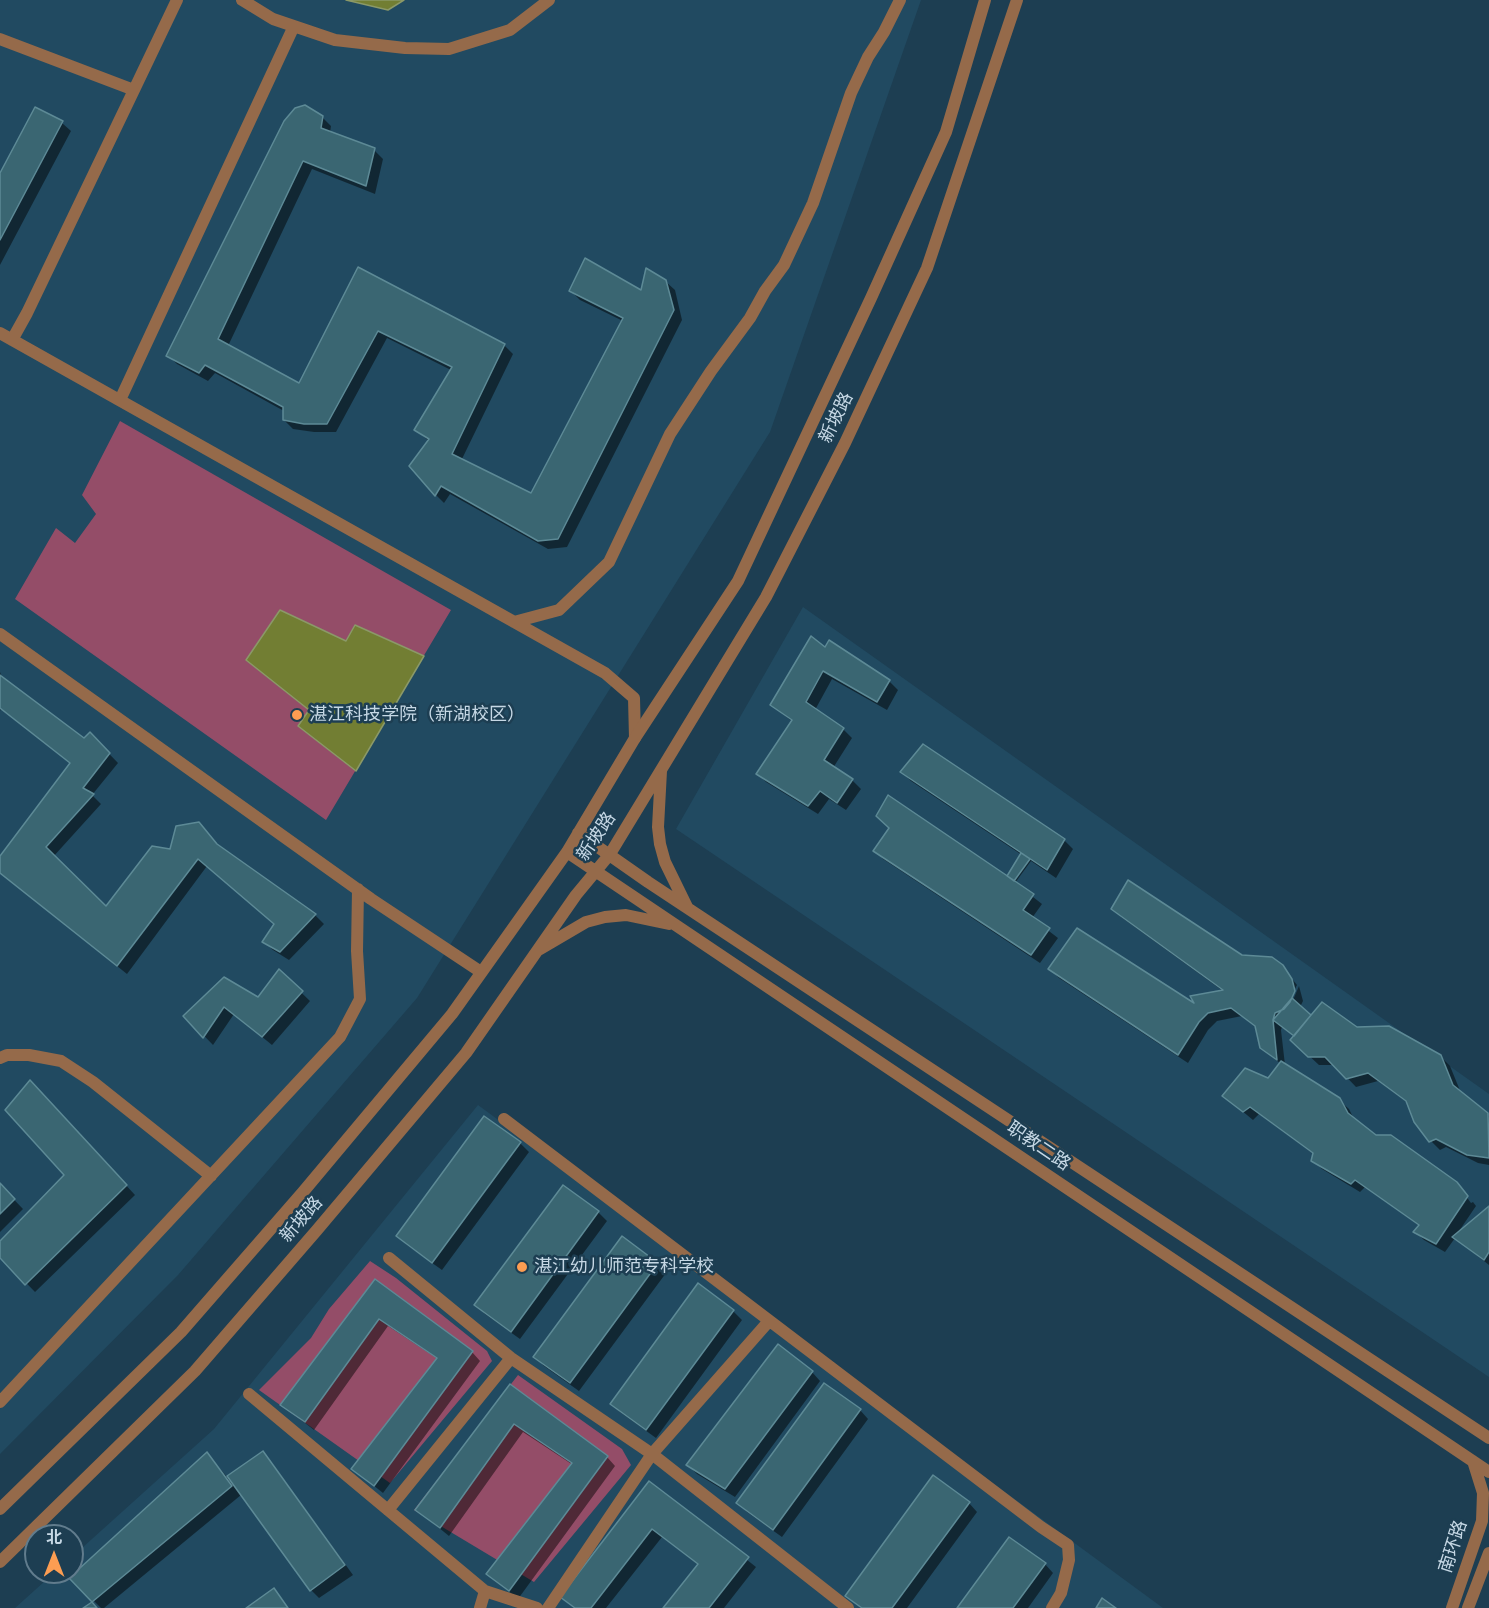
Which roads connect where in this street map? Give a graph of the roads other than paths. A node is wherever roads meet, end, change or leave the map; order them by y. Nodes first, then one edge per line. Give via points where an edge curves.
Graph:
1 (177, 0) edge
2 (242, 0) edge
3 (549, 0) edge
4 (900, 0) edge
5 (985, 0) edge
6 (1017, 0) edge
7 (294, 26) junction
8 (0, 39) edge
9 (134, 90) junction
10 (0, 333) edge
11 (12, 340) junction
12 (120, 400) junction
13 (514, 622) junction
14 (0, 634) edge
15 (635, 738) junction
16 (661, 770) junction
17 (578, 833) junction
18 (567, 852) junction
19 (610, 854) junction
20 (596, 872) junction
21 (358, 889) junction
22 (687, 908) junction
23 (675, 925) junction
24 (537, 952) junction
25 (481, 972) junction
26 (0, 1058) edge
27 (504, 1119) dead end
28 (211, 1176) junction
29 (389, 1258) dead end
30 (769, 1321) junction
31 (511, 1358) junction
32 (249, 1394) dead end
33 (0, 1402) edge
34 (1488, 1436) edge
35 (652, 1454) junction
36 (1473, 1461) junction
37 (1489, 1472) edge
38 (0, 1509) edge
39 (388, 1510) junction
40 (1489, 1553) edge
41 (0, 1562) edge
42 (485, 1591) junction
43 (480, 1608) edge
44 (537, 1608) edge
45 (548, 1608) edge
46 (848, 1608) edge
47 (1052, 1608) edge
48 (1452, 1608) edge
49 (1468, 1608) edge

1 - 9 street
2 - 7 street
3 - 7 street via 510,30 449,49 335,40
4 - 13 street via 851,93 813,203 784,265 670,434 609,562 559,610
5 - 15 street, 新坡路 via 946,132 738,581
6 - 16 street, 新坡路 via 927,268 845,443 766,597
7 - 12 street
8 - 9 street
9 - 11 street
10 - 11 street
11 - 12 street
12 - 13 street
13 - 15 street via 605,673 634,698
14 - 21 street
15 - 17 street, 新坡路
16 - 19 street, 新坡路
16 - 22 street via 660,844
17 - 18 street, 新坡路
17 - 19 street, 职教二路
18 - 20 street, 职教二路
18 - 25 street, 新坡路
19 - 20 street, 新坡路
19 - 22 street, 职教二路
20 - 23 street, 职教二路
20 - 24 street, 新坡路
21 - 25 street
21 - 28 street via 360,999 340,1037
22 - 34 street, 职教二路
23 - 24 street via 626,915 605,917 586,922
23 - 36 street, 职教二路
24 - 41 street, 新坡路 via 466,1053 195,1371
25 - 38 street, 新坡路 via 452,1014 181,1332
26 - 28 street via 29,1055 61,1061
27 - 30 street
28 - 33 street
29 - 31 street
30 - 35 street
30 - 47 street via 1068,1545 1069,1560 1061,1593
31 - 35 street
31 - 39 street
32 - 39 street
35 - 45 street
35 - 46 street
36 - 37 street, 职教二路
36 - 48 street, 南环路 via 1484,1493 1482,1521
39 - 42 street
40 - 49 street, 南环路
42 - 43 street
42 - 44 street

